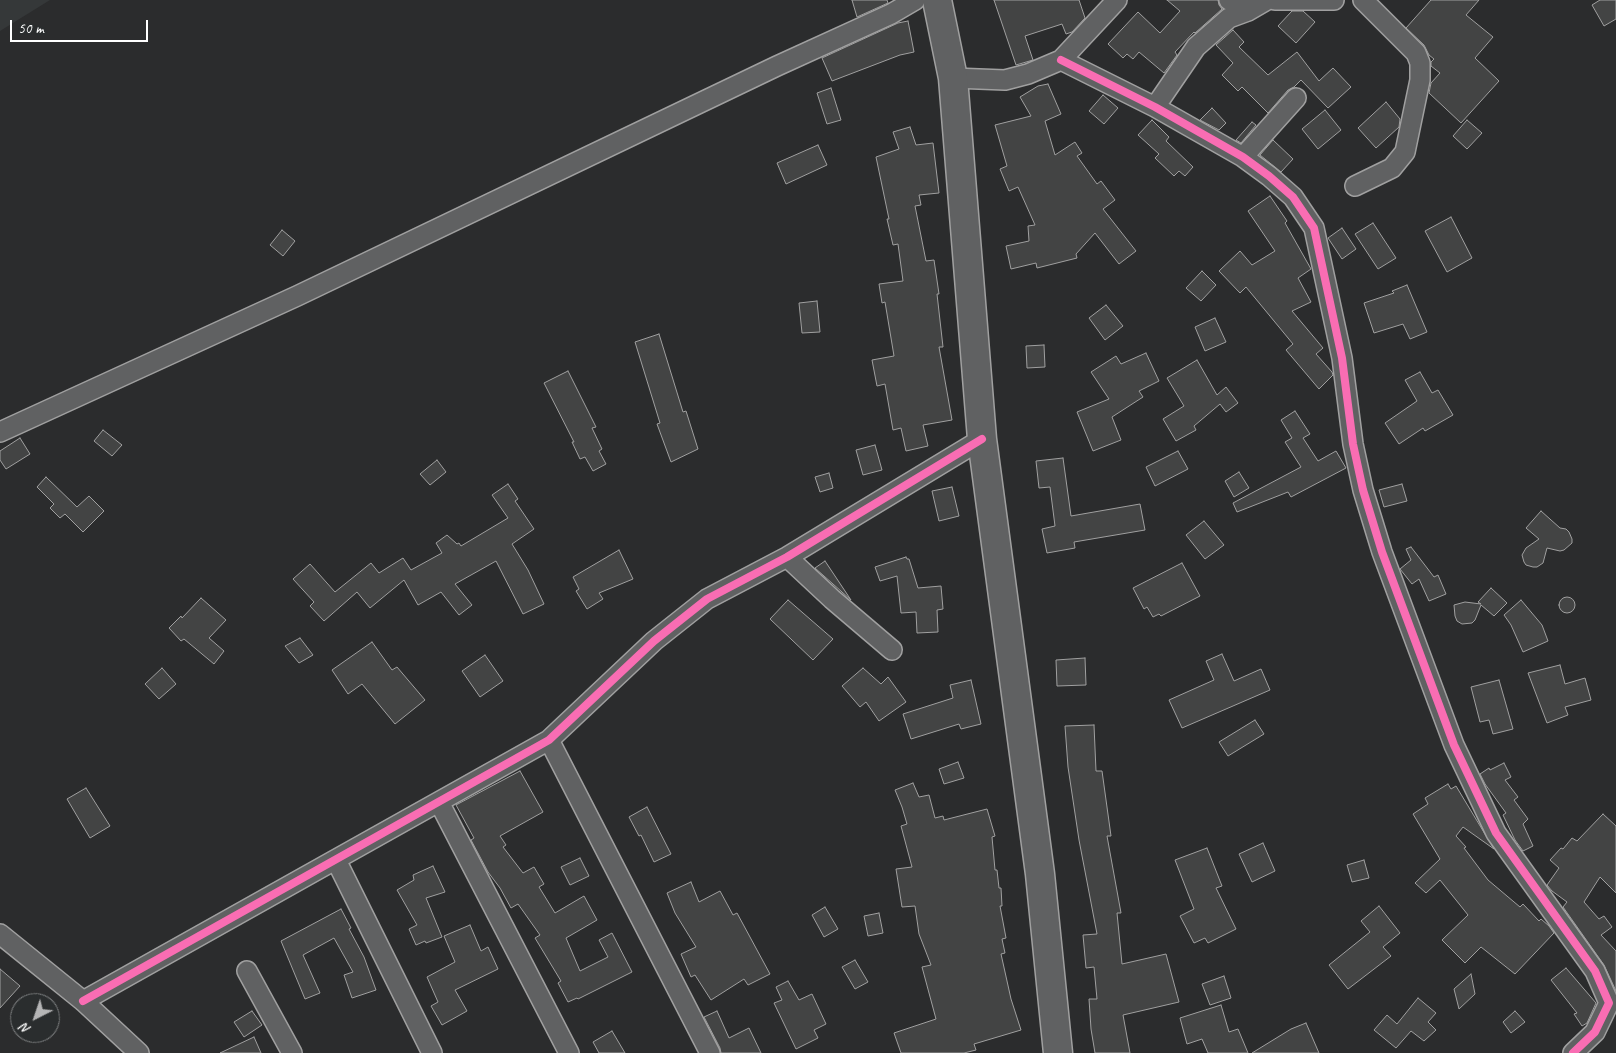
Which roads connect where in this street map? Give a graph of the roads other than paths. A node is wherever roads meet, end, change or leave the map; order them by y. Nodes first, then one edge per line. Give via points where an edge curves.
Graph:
1 (915, 0) edge
2 (937, 0) edge
3 (1117, 0) edge
4 (1229, 0) edge
5 (1267, 0) edge
6 (1275, 0) edge
7 (1334, 0) edge
8 (1363, 0) edge
9 (1248, 11) junction
10 (1061, 60) junction
11 (953, 78) junction
12 (1296, 98) dead end
13 (1155, 107) junction
14 (1243, 157) junction
15 (1355, 186) dead end
16 (0, 432) edge
17 (982, 439) junction
18 (787, 557) junction
19 (892, 650) dead end
20 (549, 740) junction
21 (439, 802) junction
22 (336, 860) junction
23 (0, 934) edge
24 (247, 971) dead end
25 (83, 1001) junction
26 (139, 1053) edge
27 (292, 1053) edge
28 (432, 1053) edge
29 (569, 1053) edge
30 (710, 1053) edge
31 (1058, 1053) edge
32 (1573, 1053) edge

1 - 16 street via 297,296
2 - 11 highway
3 - 10 street
4 - 9 street
5 - 9 street
6 - 7 street
8 - 15 street via 1416,53 1420,80 1404,152 1392,168
9 - 13 street via 1229,18 1196,47
10 - 11 street via 1005,80
10 - 13 street
11 - 17 highway
12 - 14 street
13 - 14 street
14 - 32 street via 1293,197 1314,228 1342,358 1353,444 1363,490 1382,552 1454,745 1496,833 1595,971 1608,1003 1595,1032
17 - 18 street
17 - 31 highway via 1040,874
18 - 19 street
18 - 20 street via 707,599 654,641
20 - 21 street
20 - 30 street
21 - 22 street
21 - 29 street
22 - 25 street
22 - 28 street
23 - 25 street
24 - 27 street
25 - 26 street

